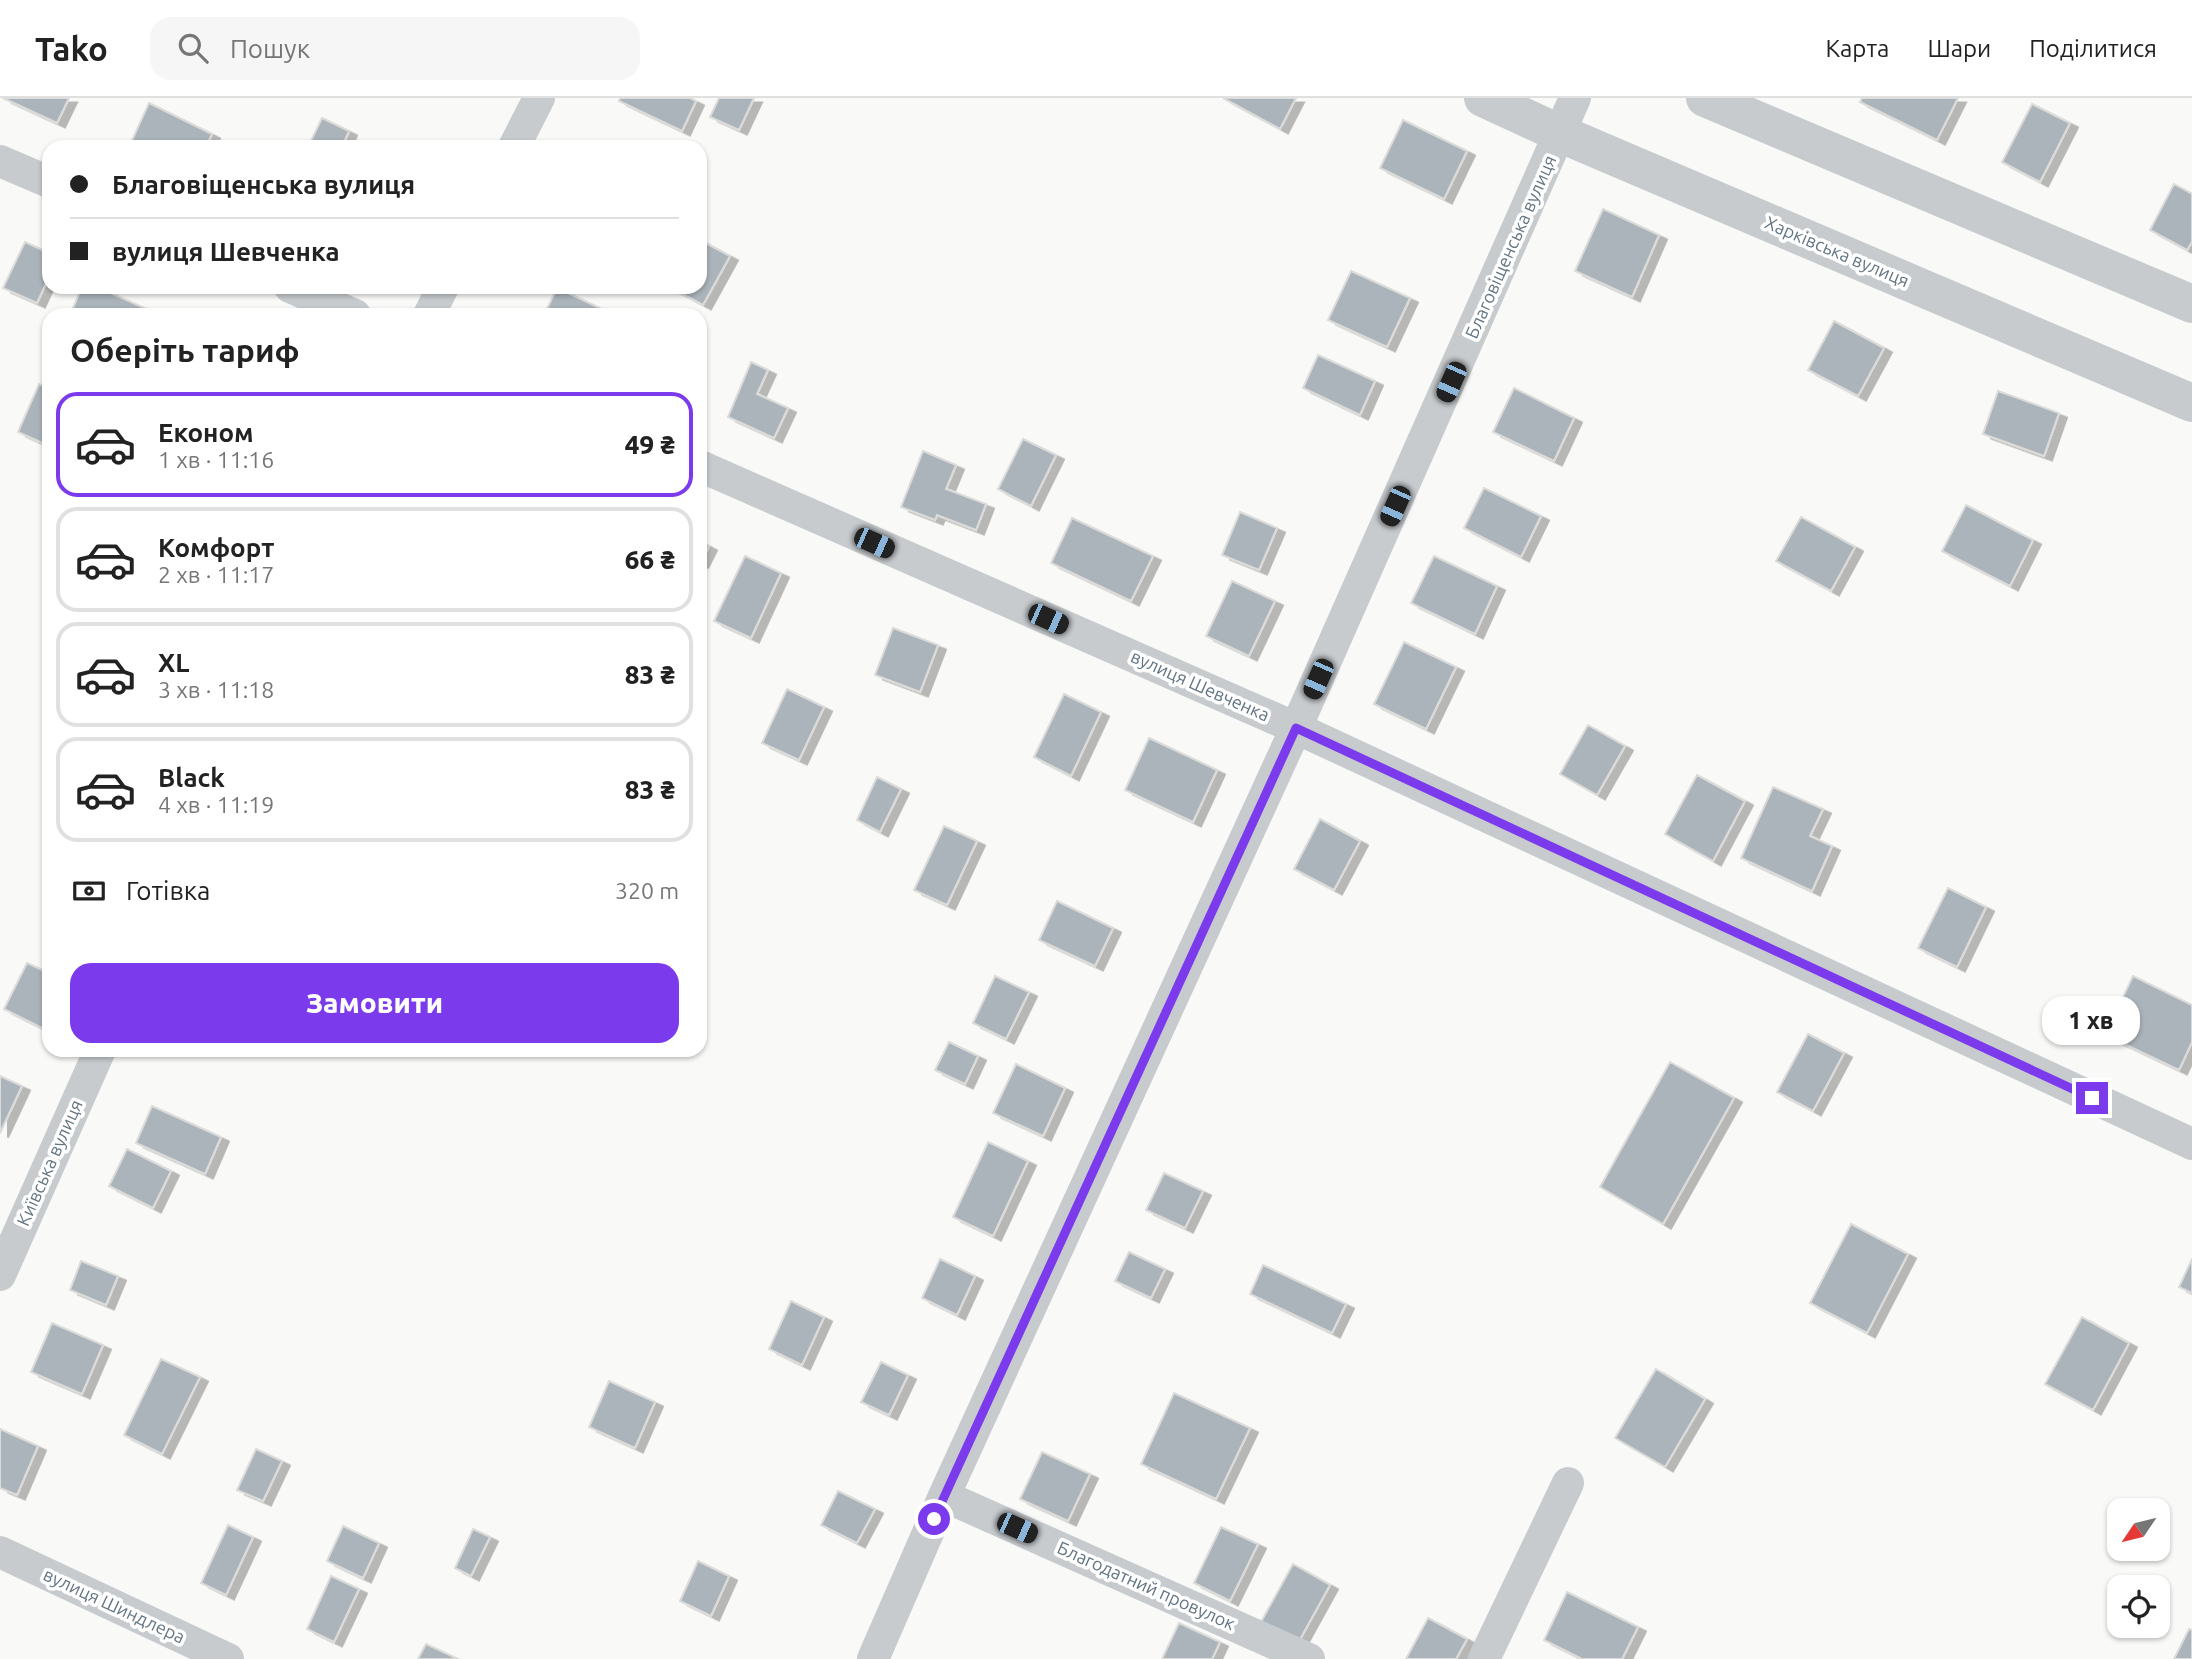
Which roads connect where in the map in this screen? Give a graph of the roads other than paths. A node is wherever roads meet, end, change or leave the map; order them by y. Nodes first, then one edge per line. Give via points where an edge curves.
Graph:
1 (539, 98) edge
2 (1483, 98) edge
3 (1575, 98) edge
4 (1705, 98) edge
5 (1561, 134) junction
6 (518, 140) edge
7 (0, 161) edge
8 (42, 179) edge
9 (306, 294) edge
10 (2192, 304) edge
11 (339, 308) edge
12 (2192, 403) edge
13 (707, 469) edge
14 (1296, 728) junction
15 (97, 1057) edge
16 (2192, 1144) edge
17 (0, 1275) edge
18 (1568, 1483) dead end
19 (944, 1496) junction
20 (0, 1552) edge
21 (228, 1659) edge
22 (873, 1659) edge
23 (1309, 1659) edge
24 (1484, 1659) edge

1 - 6 street
2 - 5 street, Харківська вулиця
3 - 5 street, Благовіщенська вулиця
4 - 10 street
5 - 12 street, Харківська вулиця
5 - 14 street, Благовіщенська вулиця
7 - 8 street
9 - 11 street
13 - 14 street, вулиця Шевченка
14 - 16 street, вулиця Шевченка
14 - 19 street, Благовіщенська вулиця
15 - 17 street, Київська вулиця
18 - 24 street
19 - 22 street, Благовіщенська вулиця
19 - 23 street, Благодатний провулок
20 - 21 street, вулиця Шиндлера

